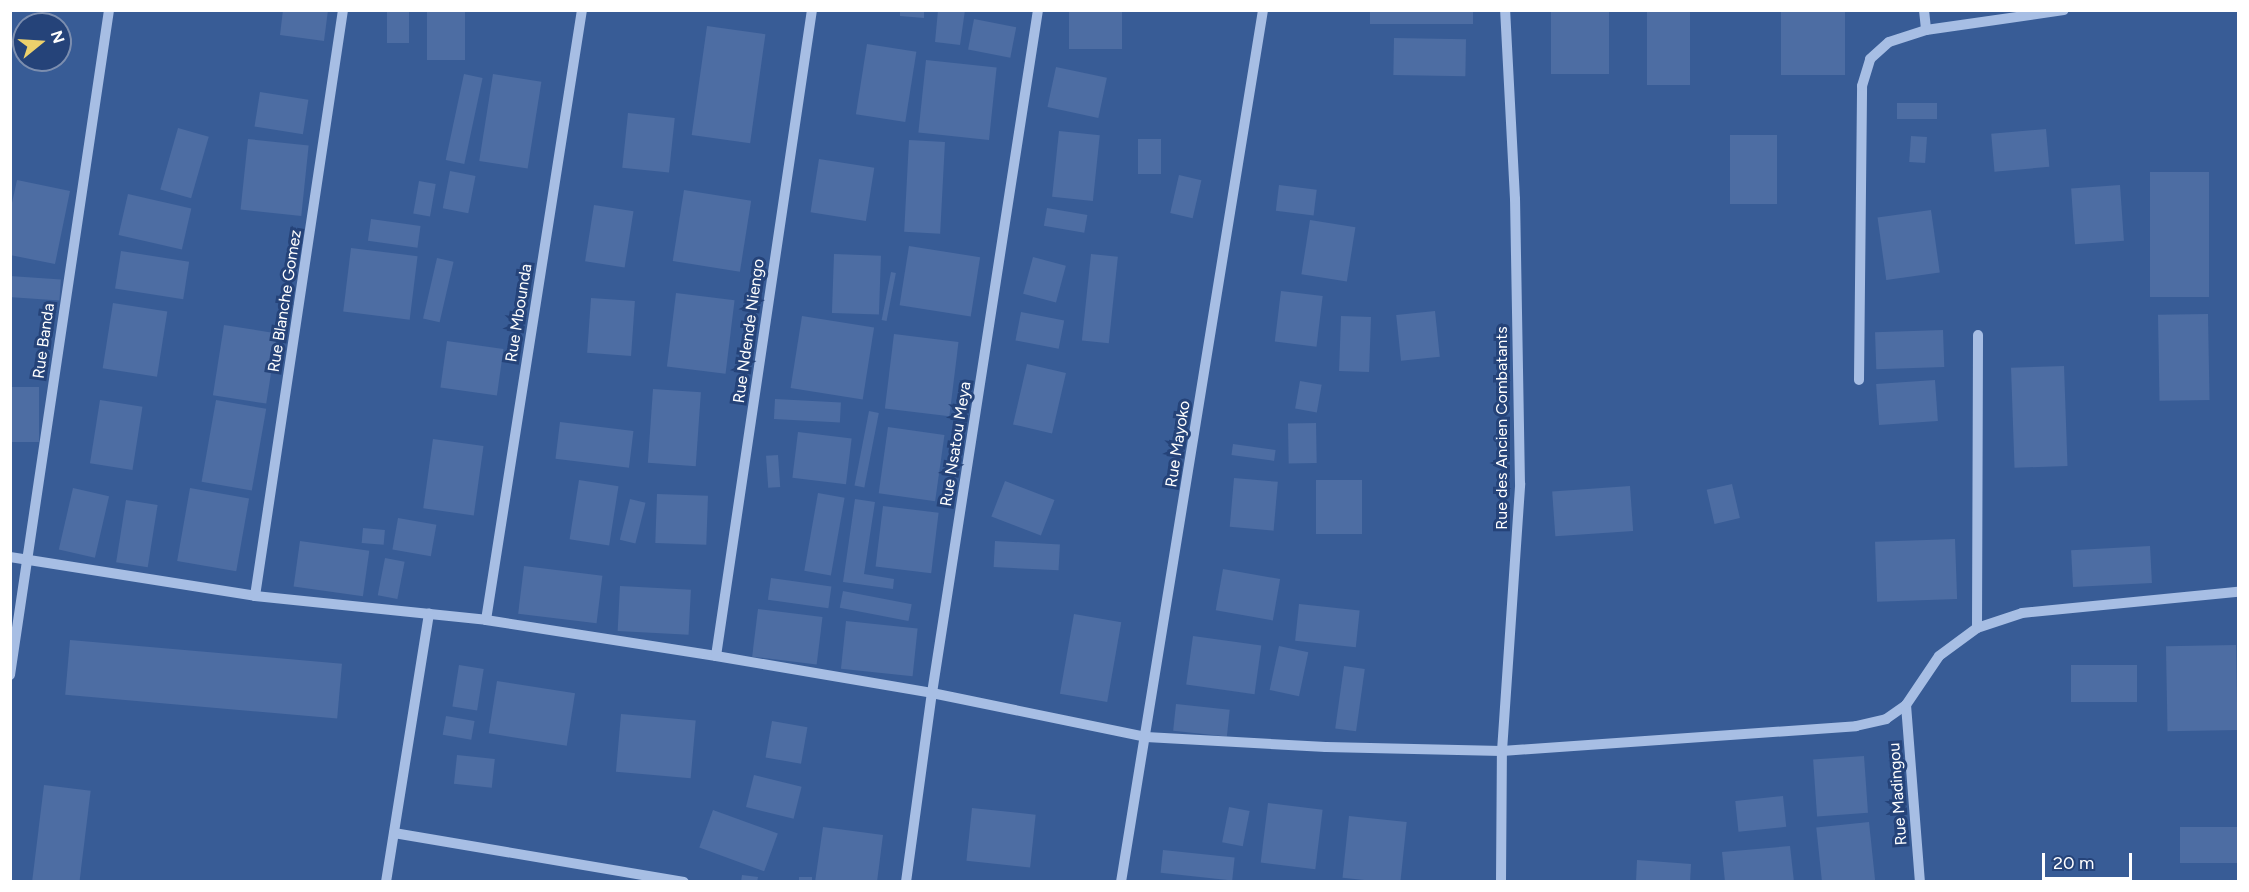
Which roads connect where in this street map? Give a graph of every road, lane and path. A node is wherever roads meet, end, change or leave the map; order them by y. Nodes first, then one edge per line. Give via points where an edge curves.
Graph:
1 (109, 10) edge
2 (344, 10) edge
3 (582, 10) edge
4 (812, 10) edge
5 (1038, 10) edge
6 (1263, 10) edge
7 (1505, 10) edge
8 (1924, 10) edge
9 (2064, 10) edge
10 (1926, 30) junction
11 (1978, 334) dead end
12 (1859, 380) dead end
13 (10, 557) edge
14 (27, 559) junction
15 (2238, 592) edge
16 (255, 596) junction
17 (429, 613) junction
18 (486, 620) junction
19 (1977, 628) junction
20 (716, 656) junction
21 (10, 675) edge
22 (932, 693) junction
23 (1906, 705) junction
24 (1146, 737) junction
25 (1502, 751) junction
26 (394, 833) junction
27 (386, 882) edge
28 (684, 882) edge
29 (906, 882) edge
30 (1121, 882) edge
31 (1501, 882) edge
32 (1920, 882) edge

1 - 14 street, Rue Banda
2 - 16 street, Rue Blanche Gomez
3 - 18 street, Rue Mbounda
4 - 20 street, Rue Ndende Niengo
5 - 22 street, Rue Nsatou Meya
6 - 24 street, Rue Mayoko
7 - 25 street, Rue des Ancien Combatants via 1515,199 1520,484
8 - 10 street
9 - 10 street
10 - 12 street via 1889,42 1870,59 1862,86
11 - 19 street
13 - 14 street
14 - 16 street
14 - 21 street, Rue Banda
15 - 19 street via 2022,613
16 - 17 street
17 - 18 street
17 - 26 street
18 - 20 street
19 - 23 street via 1939,656
20 - 22 street
22 - 24 street
22 - 29 street, Rue Nsatou Meya
23 - 25 street via 1886,719 1856,726
23 - 32 street, Rue Madingou
24 - 25 street
24 - 30 street, Rue Mayoko
25 - 31 street, Rue des Ancien Combatants
26 - 27 street
26 - 28 street

